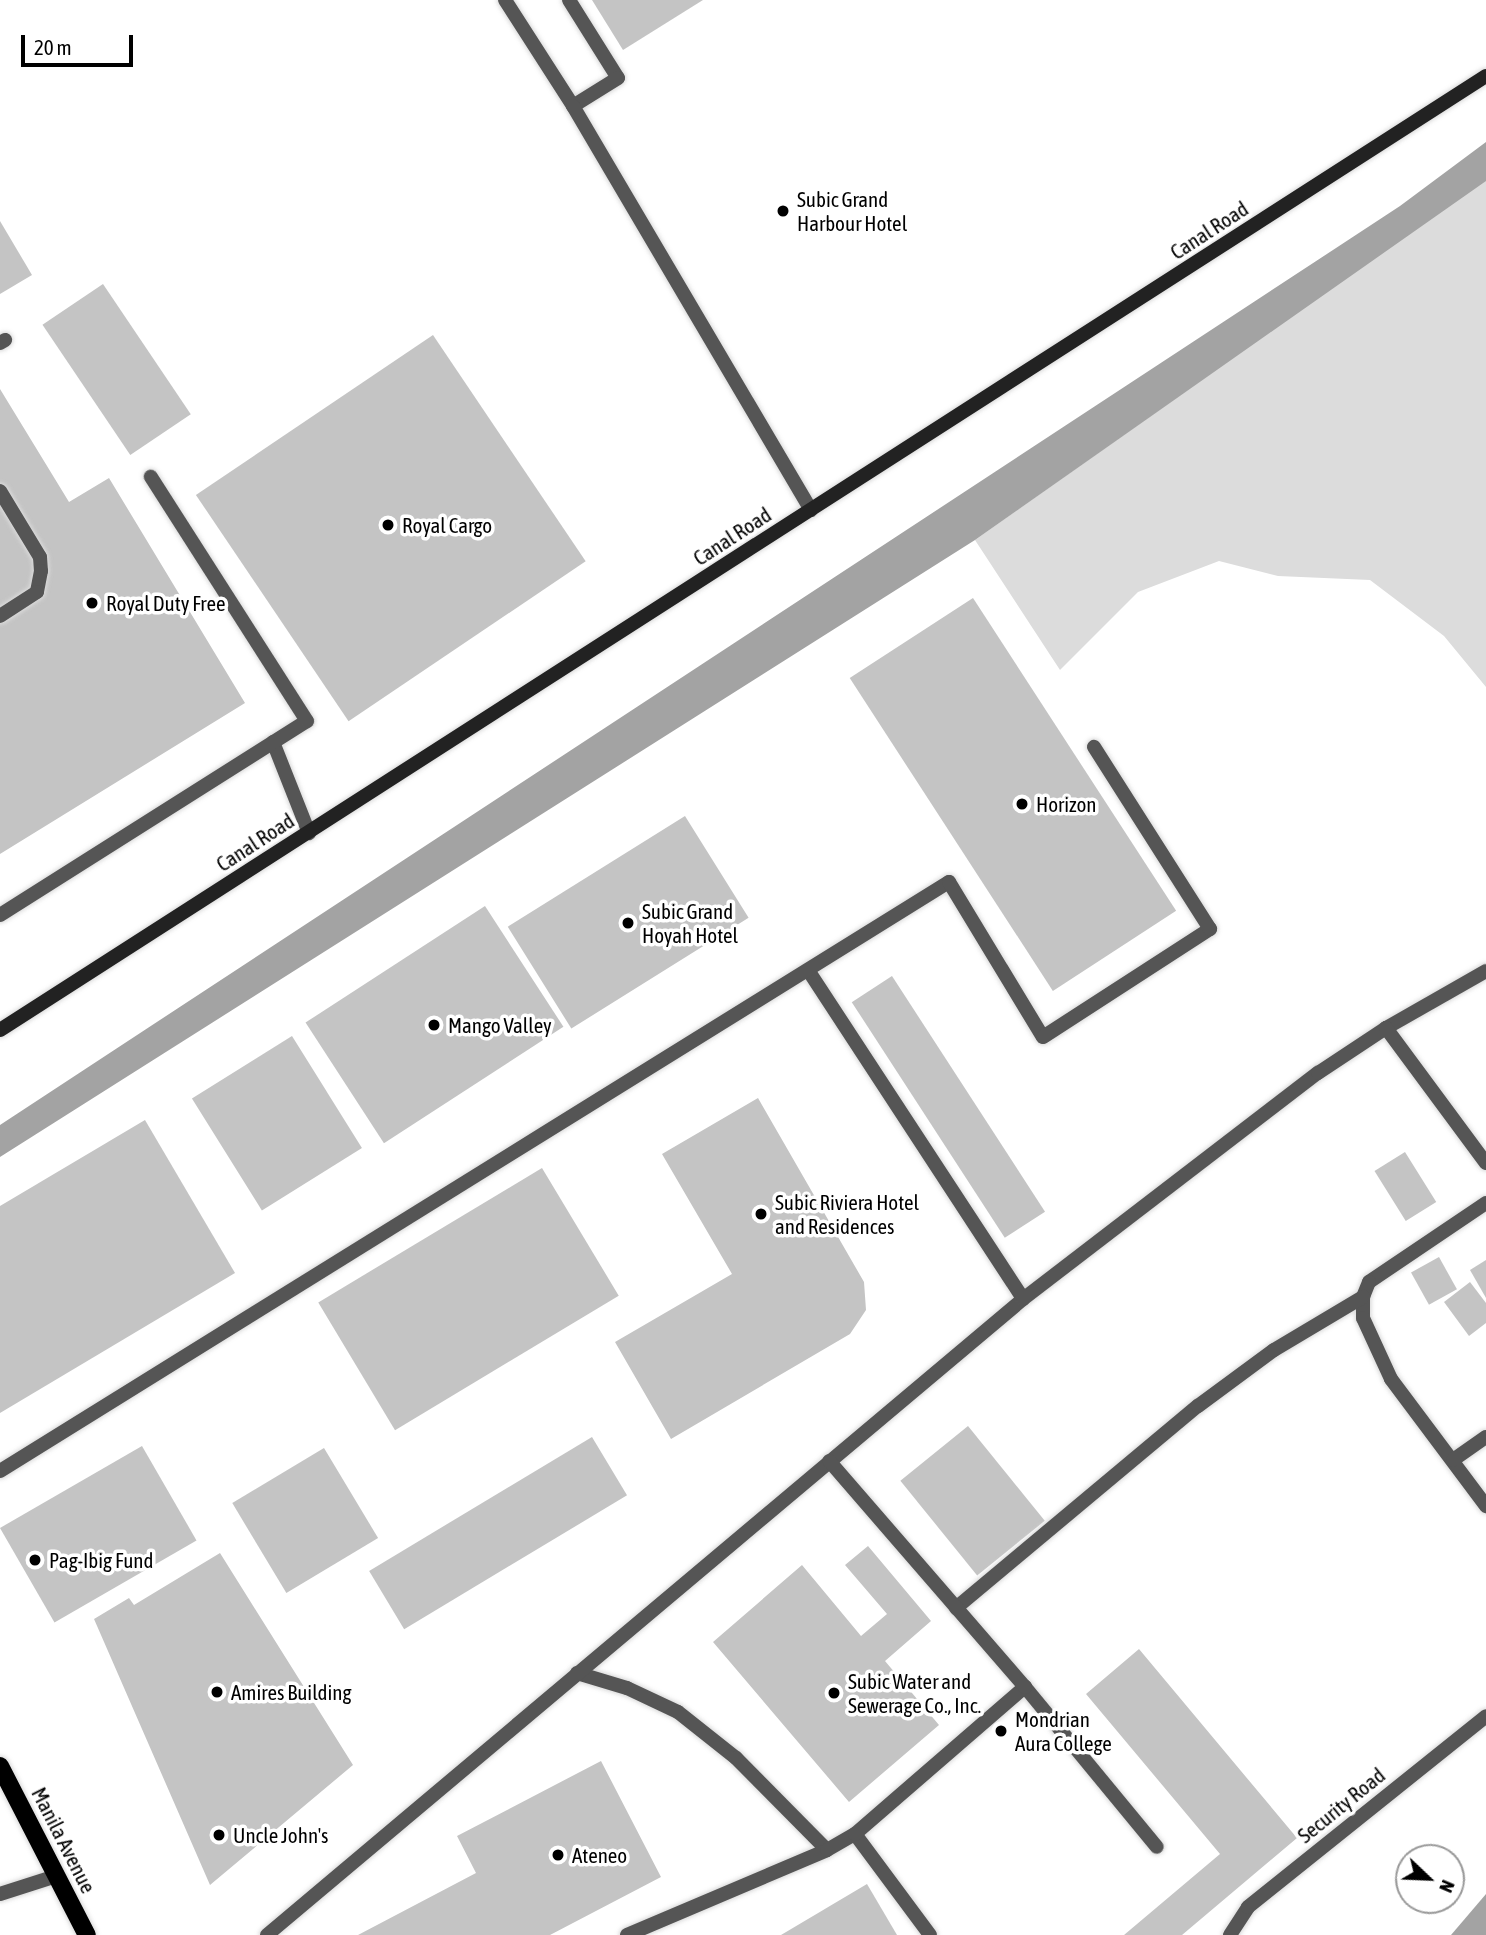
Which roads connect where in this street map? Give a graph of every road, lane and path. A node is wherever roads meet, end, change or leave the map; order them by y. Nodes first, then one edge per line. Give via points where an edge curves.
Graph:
1 (505, 0) edge
2 (569, 0) edge
3 (1486, 76) edge
4 (573, 106) junction
5 (151, 477) dead end
6 (0, 491) edge
7 (811, 510) junction
8 (0, 616) edge
9 (273, 743) junction
10 (1094, 747) dead end
11 (309, 833) junction
12 (0, 915) edge
13 (808, 970) junction
14 (1486, 971) edge
15 (1386, 1028) junction
16 (0, 1030) edge
17 (1486, 1163) edge
18 (1486, 1203) edge
19 (1363, 1297) junction
20 (1023, 1299) junction
21 (1486, 1437) edge
22 (1453, 1460) junction
23 (829, 1461) junction
24 (0, 1471) edge
25 (1486, 1506) edge
26 (956, 1608) junction
27 (577, 1673) junction
28 (1025, 1687) junction
29 (1486, 1716) edge
30 (0, 1766) edge
31 (855, 1834) junction
32 (1157, 1847) dead end
33 (827, 1850) junction
34 (56, 1876) junction
35 (0, 1894) edge
36 (87, 1935) edge
37 (267, 1935) edge
38 (627, 1935) edge
39 (930, 1935) edge
40 (1230, 1935) edge

1 - 4 street
2 - 4 street via 618,78
3 - 7 main road, Canal Road
4 - 7 street
5 - 9 street via 307,721
6 - 8 street via 40,556 41,571 37,592
7 - 11 main road, Canal Road
9 - 11 street
9 - 12 street
10 - 13 street via 1210,929 1043,1037 949,882
11 - 16 main road, Canal Road
13 - 20 street
13 - 24 street
14 - 15 street
15 - 17 street
15 - 20 street via 1318,1073
18 - 19 street via 1369,1282
19 - 22 street via 1363,1318 1391,1379
19 - 26 street via 1274,1350 1198,1406
20 - 23 street
21 - 22 street
22 - 25 street
23 - 26 street
23 - 27 street
26 - 28 street
27 - 33 street via 627,1688 678,1712 736,1758
27 - 37 street
28 - 31 street
28 - 32 street
29 - 40 street, Security Road via 1248,1907
30 - 34 main road, Manila Avenue
31 - 33 street
31 - 39 street
33 - 38 street
34 - 35 street
34 - 36 main road, Manila Avenue

